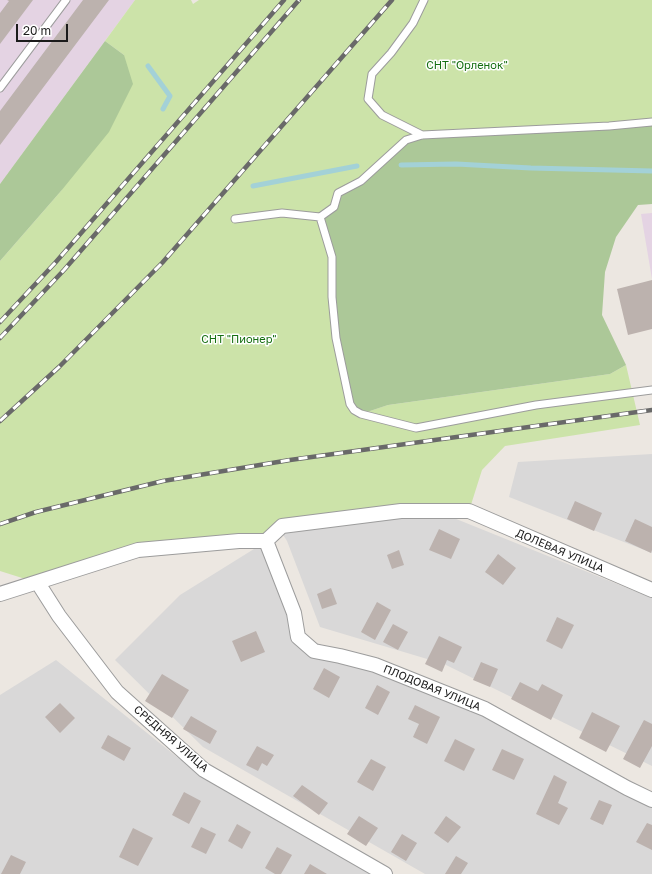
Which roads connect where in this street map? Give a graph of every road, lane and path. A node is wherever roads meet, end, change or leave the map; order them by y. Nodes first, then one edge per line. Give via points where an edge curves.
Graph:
1 (66, 0) edge
2 (424, 0) edge
3 (0, 88) edge
4 (652, 122) edge
5 (422, 134) junction
6 (320, 217) junction
7 (235, 219) dead end
8 (652, 390) edge
9 (266, 541) junction
10 (38, 583) junction
11 (652, 590) edge
12 (0, 594) edge
13 (652, 800) edge
14 (385, 874) edge

1 - 3 lane
2 - 5 lane via 396,47 372,74 368,99 382,116
4 - 5 lane
5 - 6 lane via 406,140 361,181 338,193 334,207
6 - 7 lane via 282,213
6 - 8 lane via 332,257 336,338 350,404 361,414 416,428 536,405
9 - 10 street via 138,550
9 - 11 street, ДОЛЕВАЯ УЛИЦА via 282,526 401,512 469,511
9 - 13 street, ПЛОДОВАЯ УЛИЦА via 294,613 298,637 314,651 375,665 485,709
10 - 12 street
10 - 14 street, СРЕДНЯЯ УЛИЦА via 59,616 117,692 204,770

